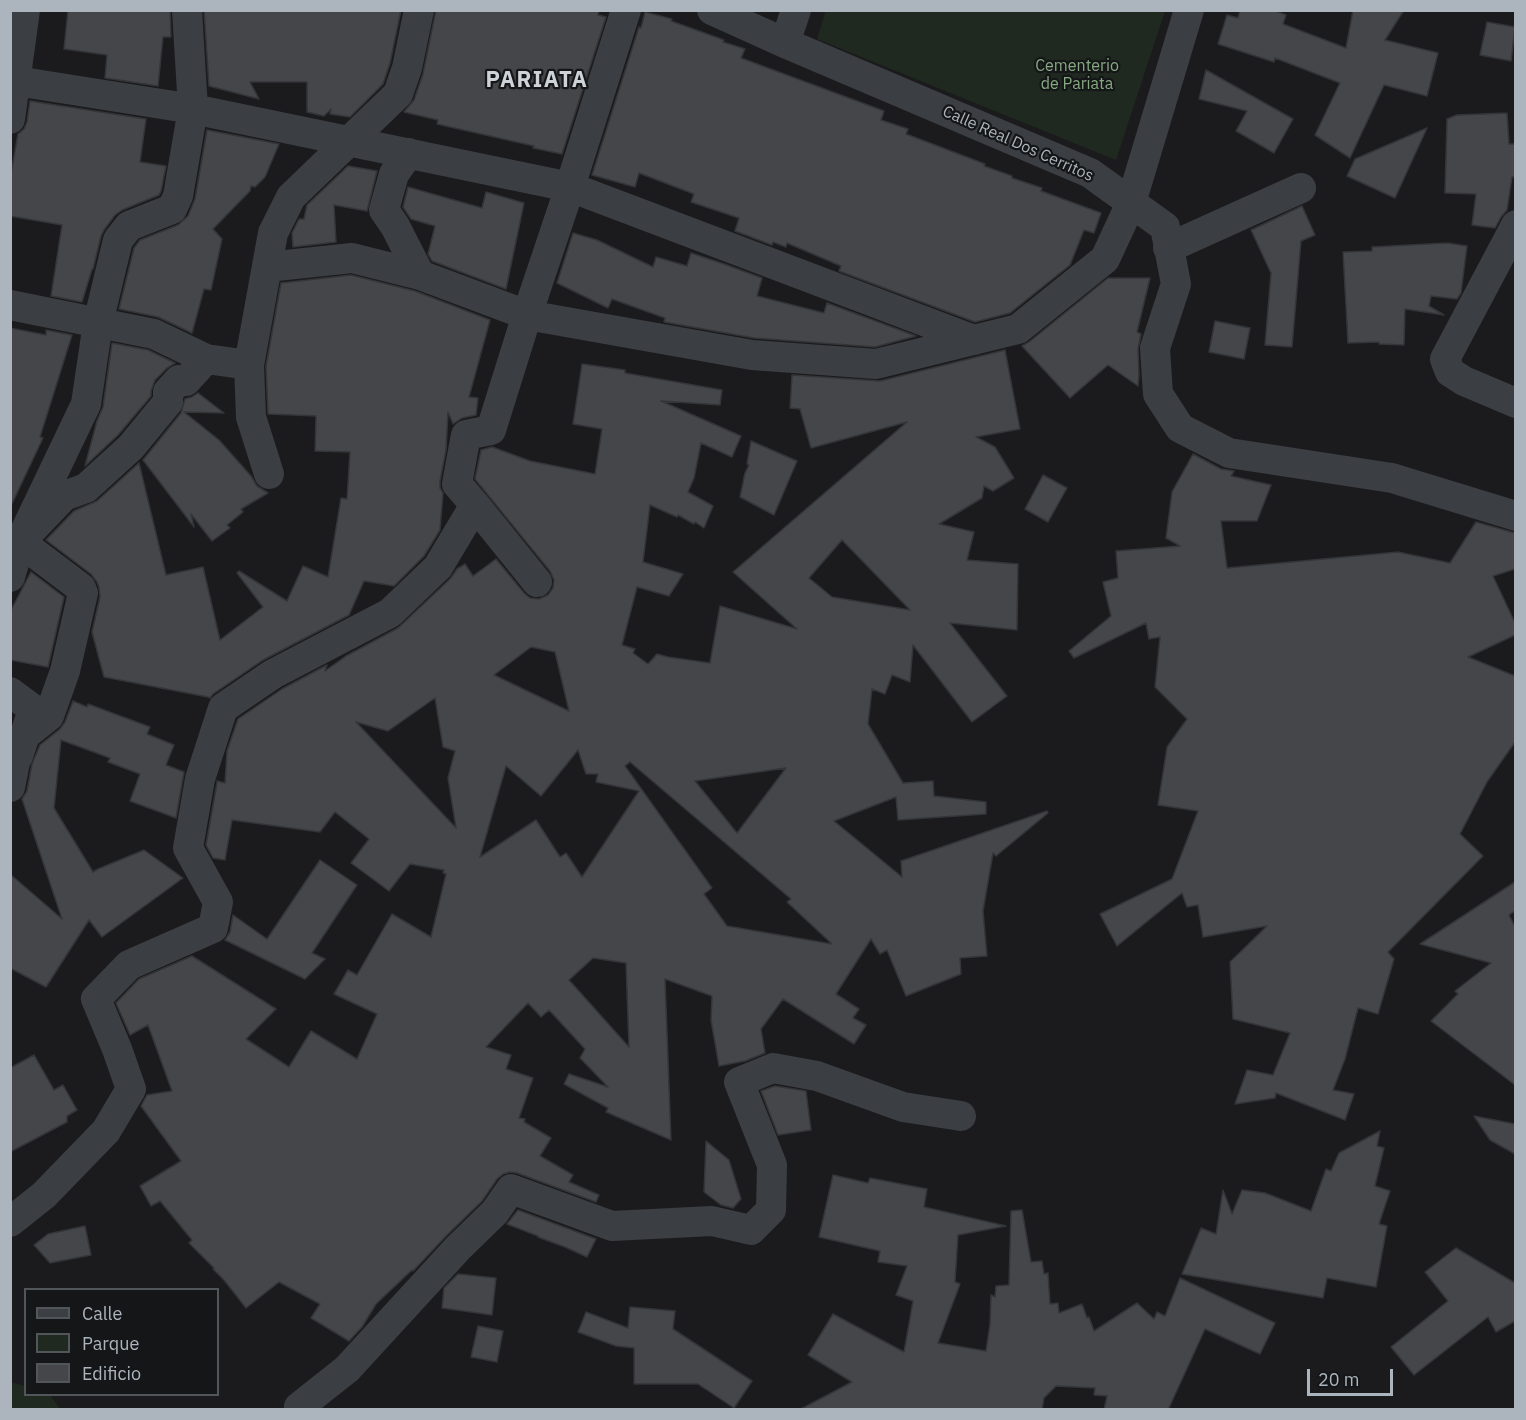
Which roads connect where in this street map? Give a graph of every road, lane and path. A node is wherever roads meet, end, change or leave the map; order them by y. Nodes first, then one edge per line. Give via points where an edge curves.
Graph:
1 (25, 10) edge
2 (187, 10) edge
3 (419, 10) edge
4 (626, 10) edge
5 (712, 10) edge
6 (796, 10) edge
7 (1189, 10) edge
8 (785, 43) junction
9 (16, 81) junction
10 (193, 109) junction
11 (10, 119) edge
12 (349, 140) junction
13 (409, 153) junction
14 (570, 187) junction
15 (1301, 188) dead end
16 (1131, 203) junction
17 (1515, 225) edge
18 (1168, 248) junction
19 (267, 267) junction
20 (420, 275) junction
21 (10, 305) edge
22 (527, 315) junction
23 (98, 323) junction
24 (974, 339) junction
25 (206, 358) junction
26 (249, 365) junction
27 (1515, 403) edge
28 (269, 474) dead end
29 (475, 505) junction
30 (1515, 516) edge
31 (20, 542) junction
32 (10, 577) edge
33 (537, 582) dead end
34 (10, 692) edge
35 (25, 735) junction
36 (10, 787) edge
37 (961, 1116) dead end
38 (10, 1222) edge
39 (299, 1410) edge

1 - 9 street
2 - 10 street
3 - 12 street via 398,94
4 - 14 street
5 - 8 street, Calle Real Dos Cerritos
6 - 8 street
7 - 16 street
8 - 16 street, Calle Real Dos Cerritos via 1090,172
9 - 10 street
9 - 11 street
10 - 12 street
10 - 23 street via 178,196 172,209 129,226 118,240
12 - 13 street
12 - 19 street via 291,197 273,233
13 - 14 street
13 - 20 street via 394,174 384,210
14 - 22 street
14 - 24 street
15 - 18 street
16 - 18 street, Calle Real Dos Cerritos via 1165,227
16 - 24 street via 1106,259 1018,329
17 - 27 street via 1444,359 1450,372 1464,381
18 - 30 street, Calle Real Dos Cerritos via 1176,284 1155,348 1158,394 1180,428 1229,453 1392,478
19 - 20 street via 352,258
19 - 26 street
20 - 22 street
21 - 23 street
22 - 24 street via 752,355 876,364
22 - 29 street via 491,430 466,435 457,484
23 - 25 street via 154,334
23 - 31 street via 86,404
25 - 26 street
25 - 31 street via 186,381 179,380 168,392 168,402 131,447 86,488 64,496
26 - 28 street via 251,417
29 - 33 street
29 - 38 street via 438,567 390,613 273,674 223,708 200,779 188,848 218,902 213,928 129,965 96,999 131,1089 106,1131 44,1196
31 - 32 street
31 - 35 street via 83,593 65,671 49,716
34 - 35 street via 33,709
35 - 36 street
37 - 39 street via 903,1107 817,1076 773,1068 739,1082 772,1166 771,1210 751,1230 712,1221 612,1227 512,1189 495,1212 346,1369

